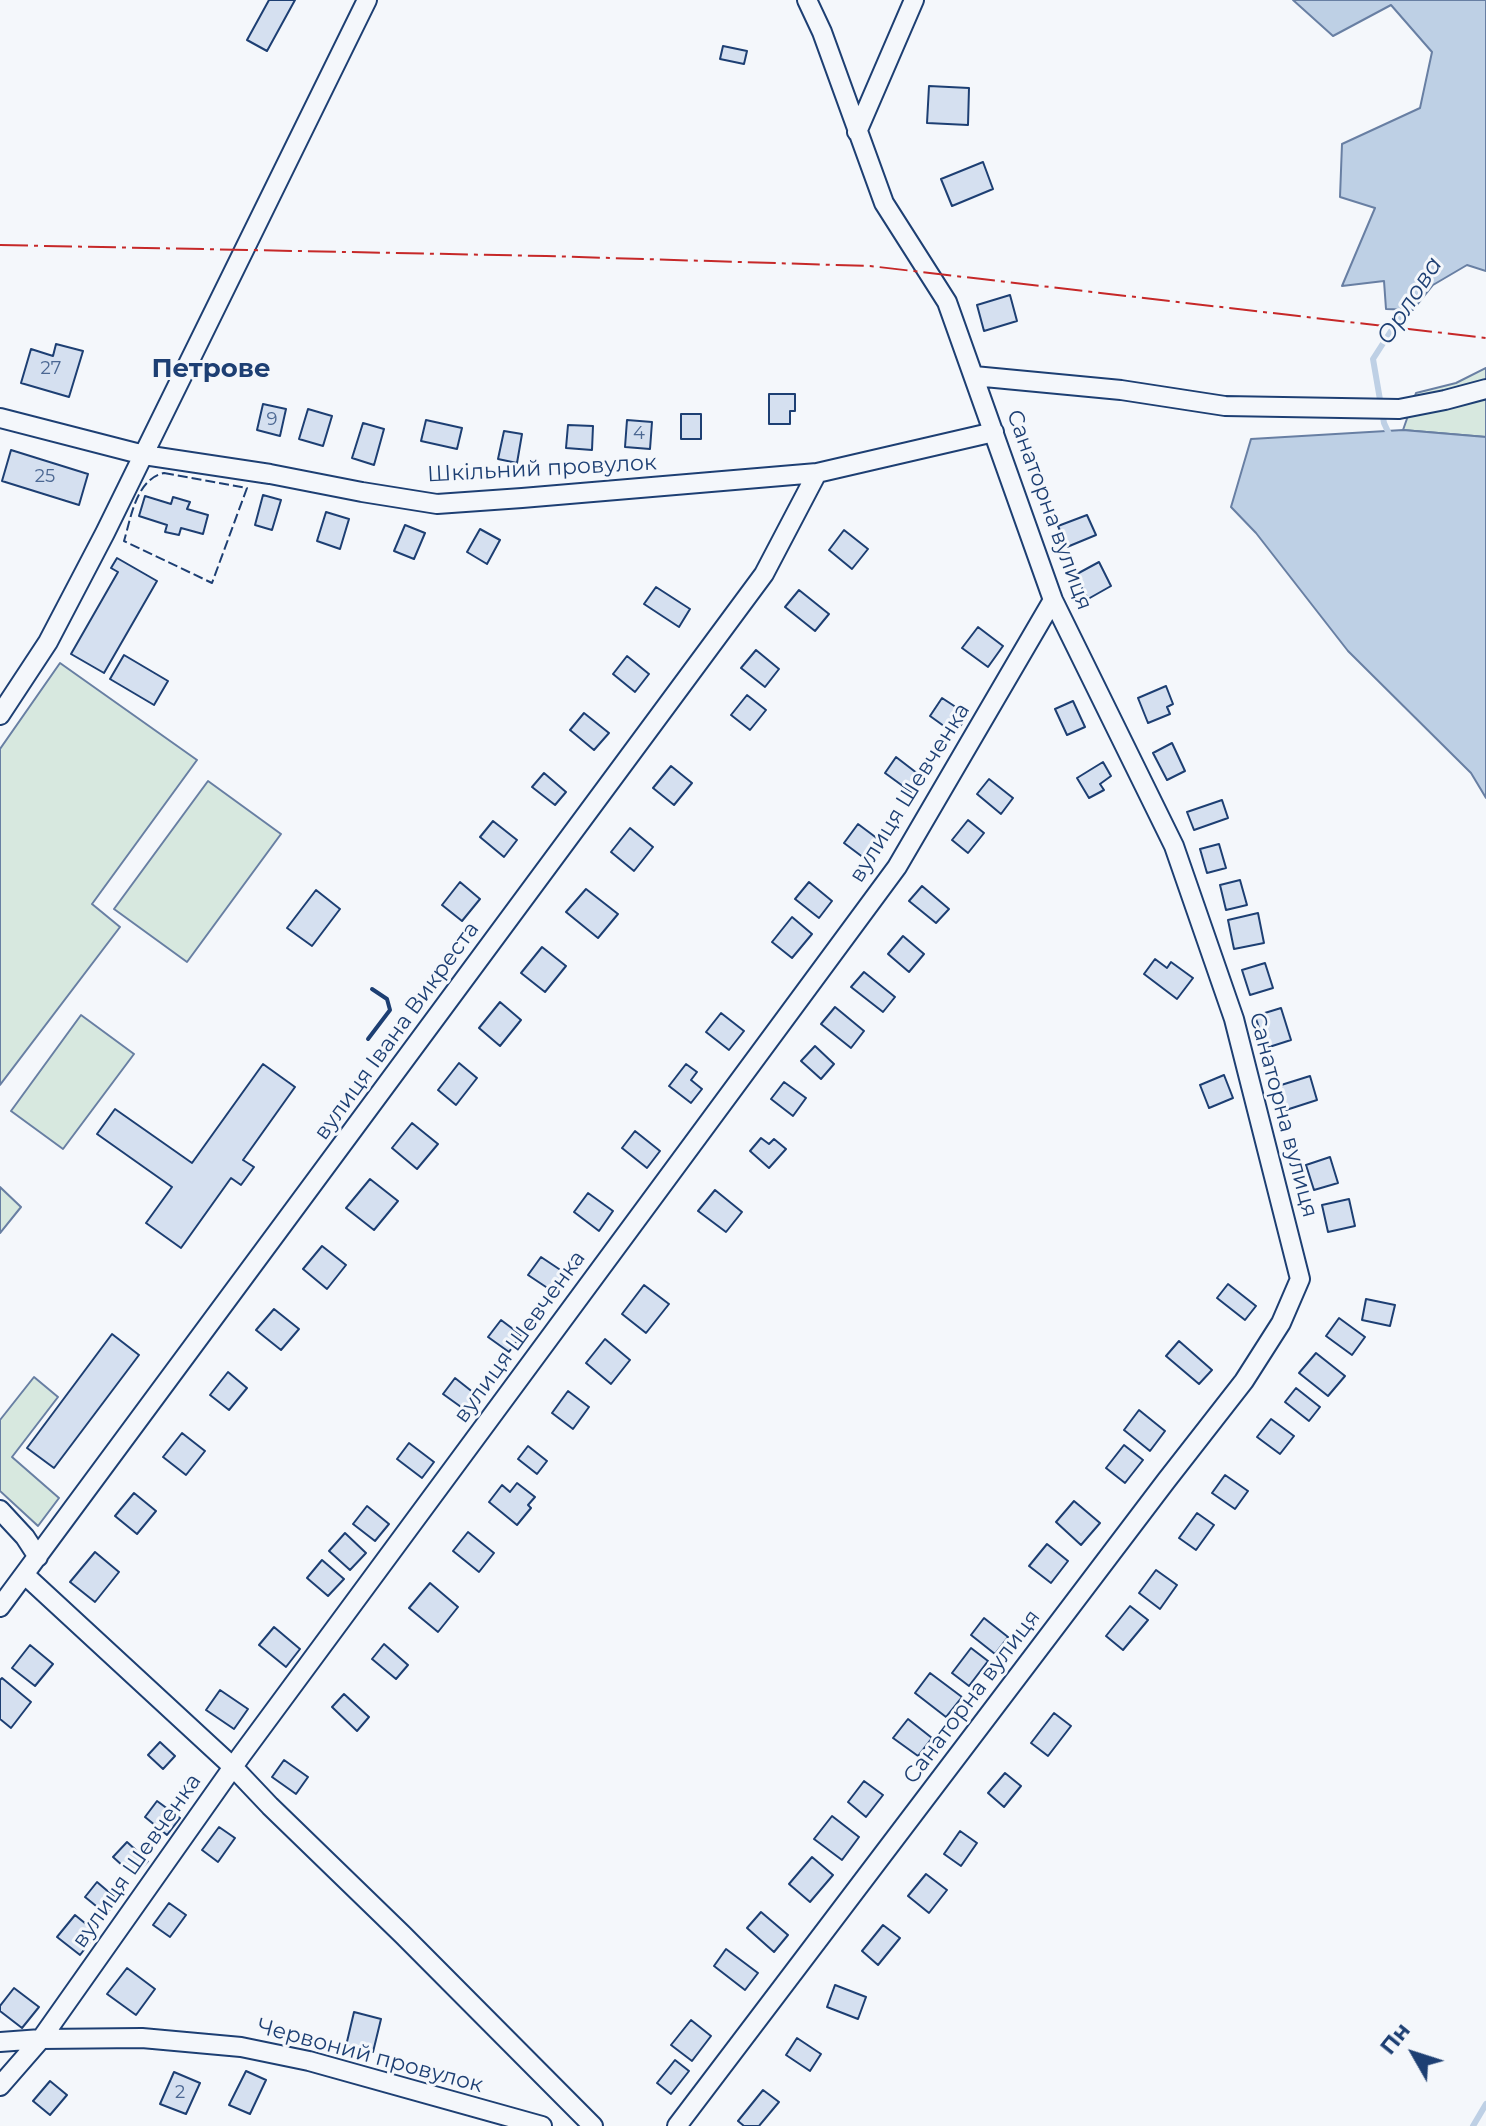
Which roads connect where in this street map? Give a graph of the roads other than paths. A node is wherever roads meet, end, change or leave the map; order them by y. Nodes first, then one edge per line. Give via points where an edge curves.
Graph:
1 (367, 0) edge
2 (807, 0) edge
3 (914, 0) edge
4 (857, 132) junction
5 (974, 376) junction
6 (1486, 389) edge
7 (0, 418) edge
8 (994, 432) junction
9 (144, 455) junction
10 (817, 473) junction
11 (1053, 600) junction
12 (0, 715) edge
13 (0, 1510) edge
14 (38, 1557) junction
15 (25, 1575) junction
16 (0, 1607) edge
17 (233, 1767) junction
18 (41, 2039) junction
19 (0, 2042) edge
20 (0, 2086) edge
21 (542, 2126) edge
22 (593, 2126) edge
23 (677, 2126) edge

1 - 9 street
2 - 4 street, Санаторна вулиця
3 - 4 street
4 - 5 street, Санаторна вулиця via 884,203 947,302
5 - 6 street via 1225,406 1399,409
5 - 8 street, Санаторна вулиця
7 - 9 street, Шкільний провулок
8 - 10 street, Шкільний провулок
8 - 11 street, Санаторна вулиця
9 - 10 street, Шкільний провулок via 437,504
9 - 12 street via 48,642
10 - 14 street, вулиця Івана Викреста via 764,574
11 - 17 street, вулиця Шевченка via 897,867
11 - 23 street, Санаторна вулиця via 1174,846 1234,1019 1300,1279 1281,1323 1244,1381
13 - 14 street
14 - 15 street, вулиця Івана Викреста
15 - 16 street, вулиця Івана Викреста
15 - 17 street
17 - 18 street, вулиця Шевченка
17 - 22 street
18 - 19 street, Червоний провулок
18 - 20 street, вулиця Шевченка
18 - 21 street, Червоний провулок via 142,2038 241,2047

